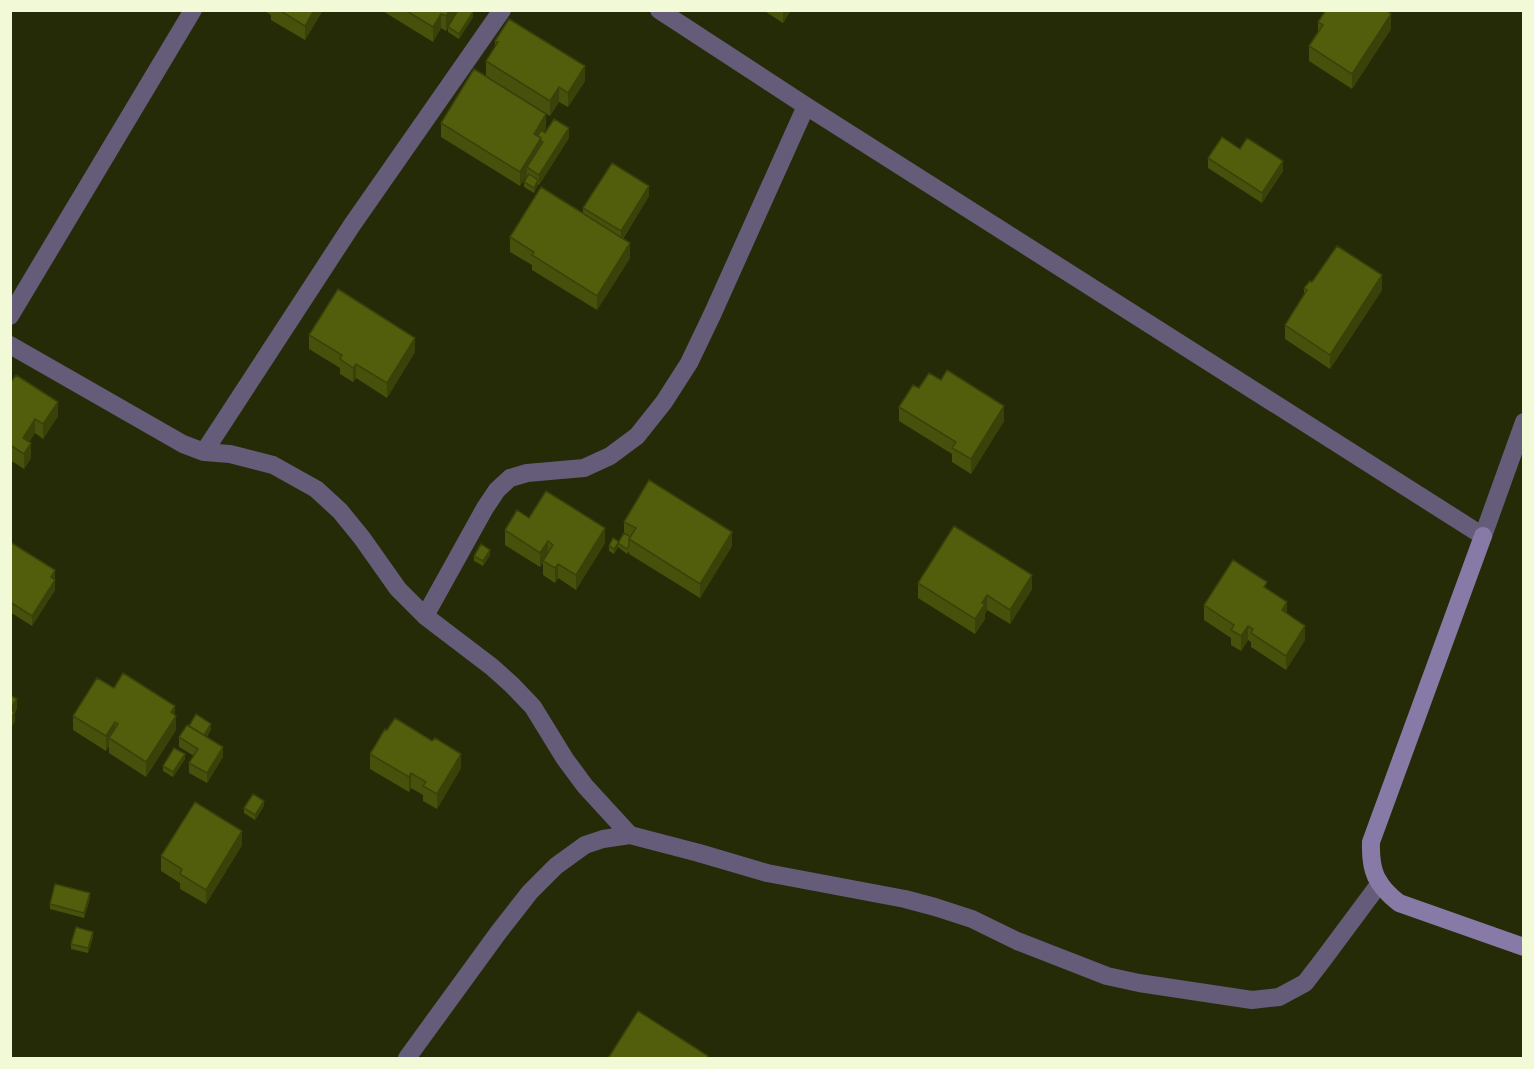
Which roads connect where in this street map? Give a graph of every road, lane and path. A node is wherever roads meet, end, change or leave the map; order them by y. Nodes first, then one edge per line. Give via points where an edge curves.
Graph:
1 (193, 10) edge
2 (502, 10) edge
3 (659, 10) edge
4 (806, 106) junction
5 (10, 316) edge
6 (10, 345) edge
7 (1524, 422) edge
8 (204, 452) junction
9 (1483, 536) junction
10 (425, 616) junction
11 (630, 836) junction
12 (1380, 884) junction
13 (1524, 947) edge
14 (407, 1059) edge

1 - 5 street
2 - 8 street via 352,225
3 - 4 street
4 - 9 street
4 - 10 street via 689,363 664,402 637,436 610,456 584,468 510,478 484,508
6 - 8 street via 160,432
7 - 9 street
8 - 10 street via 273,465 315,489 340,511 398,589
9 - 12 street via 1371,842 1371,860
10 - 11 street via 492,667 533,707 585,786
11 - 12 street via 767,873 935,907 1107,976 1252,1000 1279,997 1305,983
11 - 14 street via 585,845 530,892
12 - 13 street via 1399,903

